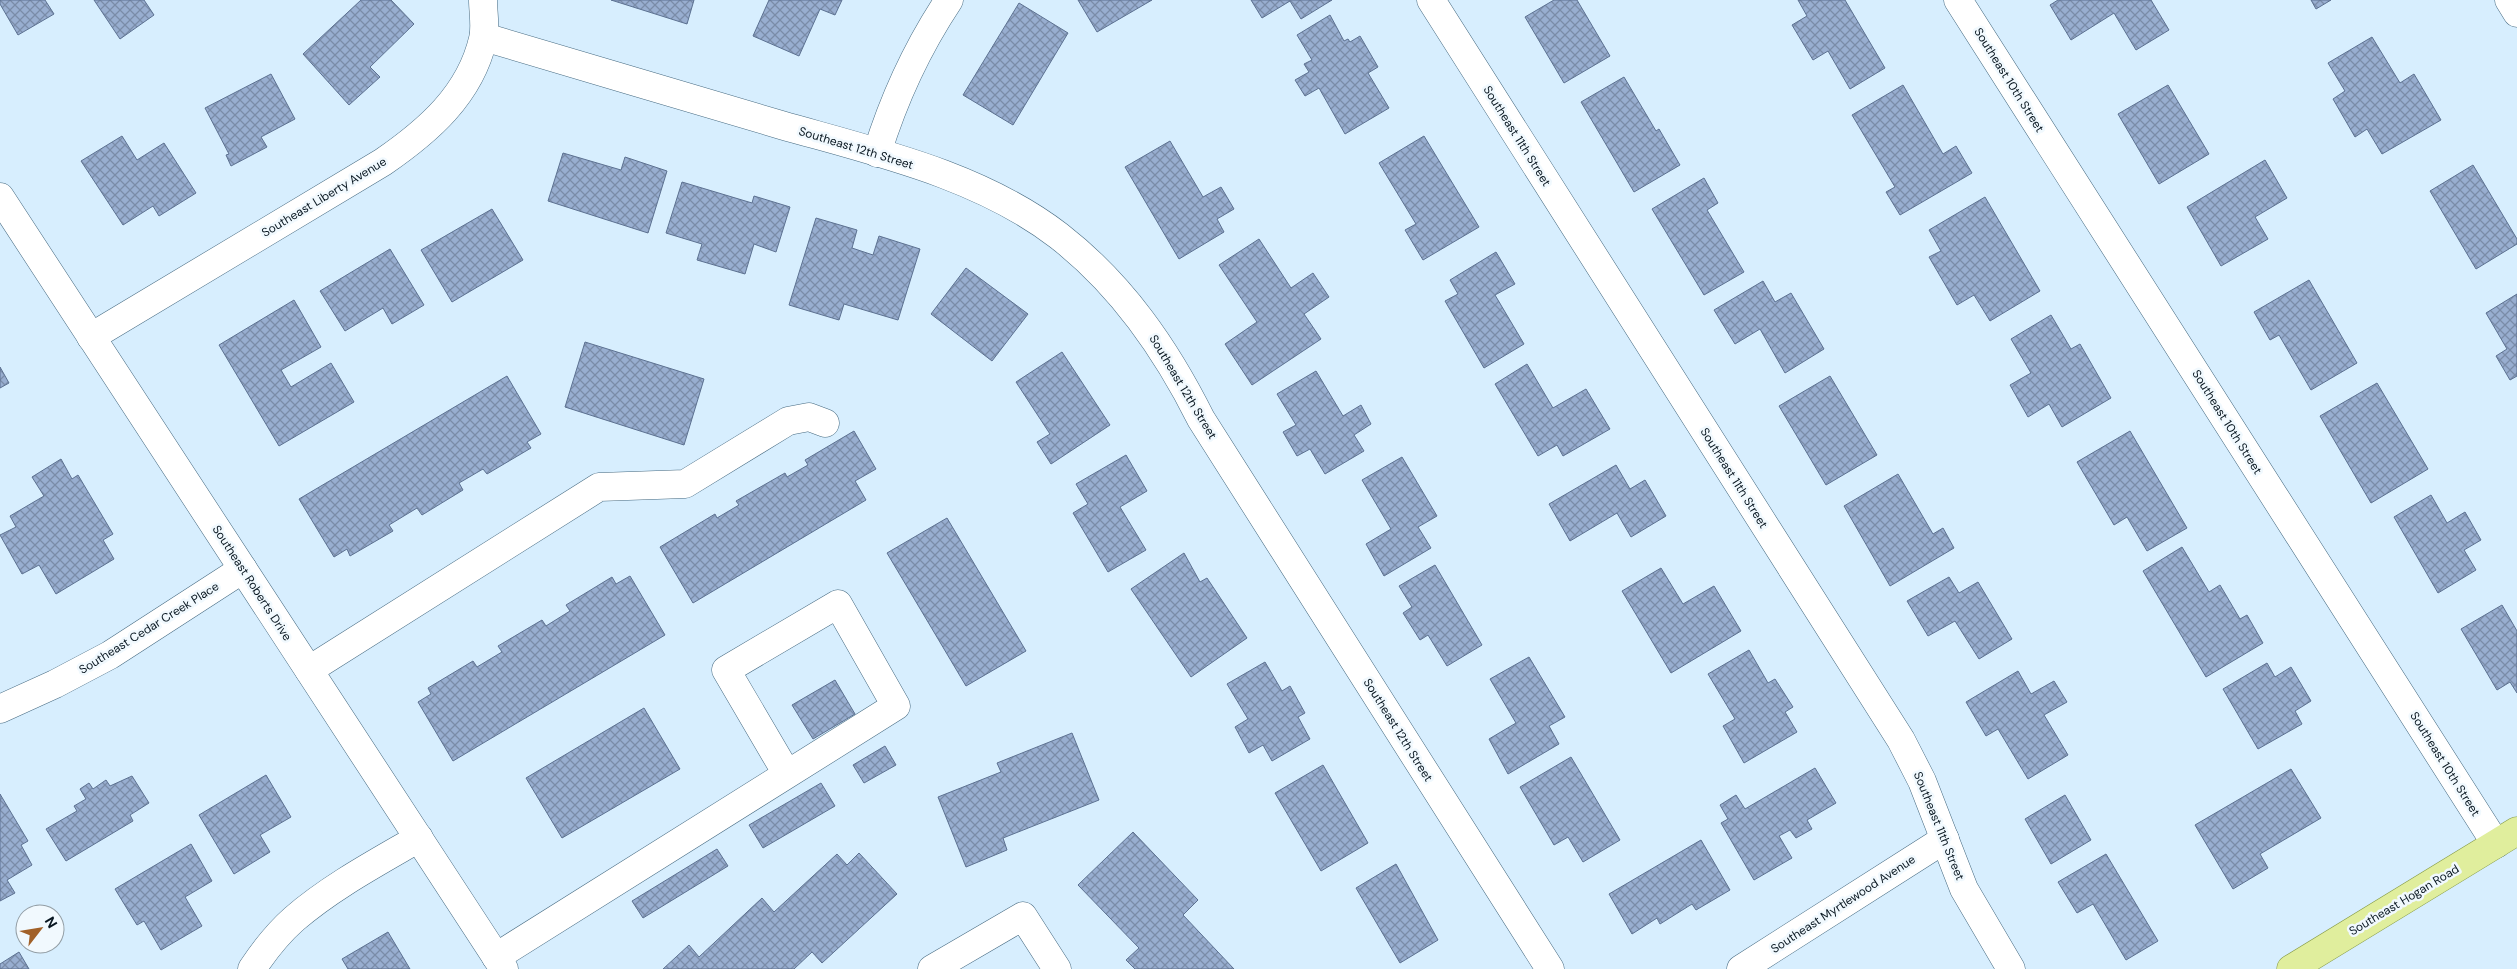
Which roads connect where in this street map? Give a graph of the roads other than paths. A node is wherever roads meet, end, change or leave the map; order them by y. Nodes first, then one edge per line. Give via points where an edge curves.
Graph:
1 (483, 0) edge
2 (949, 0) edge
3 (1431, 0) edge
4 (1958, 0) edge
5 (2509, 0) edge
6 (2517, 12) edge
7 (484, 38) junction
8 (877, 153) junction
9 (0, 198) edge
10 (91, 337) junction
11 (825, 423) dead end
12 (243, 569) junction
13 (310, 670) junction
14 (0, 709) edge
15 (787, 774) junction
16 (419, 838) junction
17 (2506, 838) edge
18 (1944, 839) junction
19 (500, 963) edge
20 (252, 969) edge
21 (932, 969) edge
22 (1057, 969) edge
23 (1550, 969) edge
24 (1740, 969) edge
25 (2011, 969) edge
26 (2291, 969) edge

1 - 7 street, Southeast Liberty Avenue
2 - 8 street via 909,68
3 - 18 street, Southeast 11th Street via 1901,740 1922,781
4 - 17 street, Southeast 10th Street
5 - 6 street
7 - 8 street, Southeast 12th Street
7 - 10 street, Southeast Liberty Avenue via 470,76 450,106 419,137 383,162
8 - 23 street, Southeast 12th Street via 983,190 1022,211 1060,237 1126,300 1154,336 1201,419
9 - 10 street, Southeast Roberts Drive
10 - 12 street, Southeast Roberts Drive
11 - 13 street via 809,417 788,421 685,484 599,487
12 - 13 street, Southeast Roberts Drive
12 - 14 street, Southeast Cedar Creek Place via 110,655
13 - 16 street, Southeast Roberts Drive
15 - 15 street via 896,706 838,604 726,670
15 - 19 street
16 - 19 street, Southeast Roberts Drive
16 - 20 street via 357,874 294,919 270,943
17 - 26 main road, Southeast Hogan Road
18 - 24 street, Southeast Myrtlewood Avenue
18 - 25 street, Southeast 11th Street via 1964,889
21 - 22 street via 1023,916

